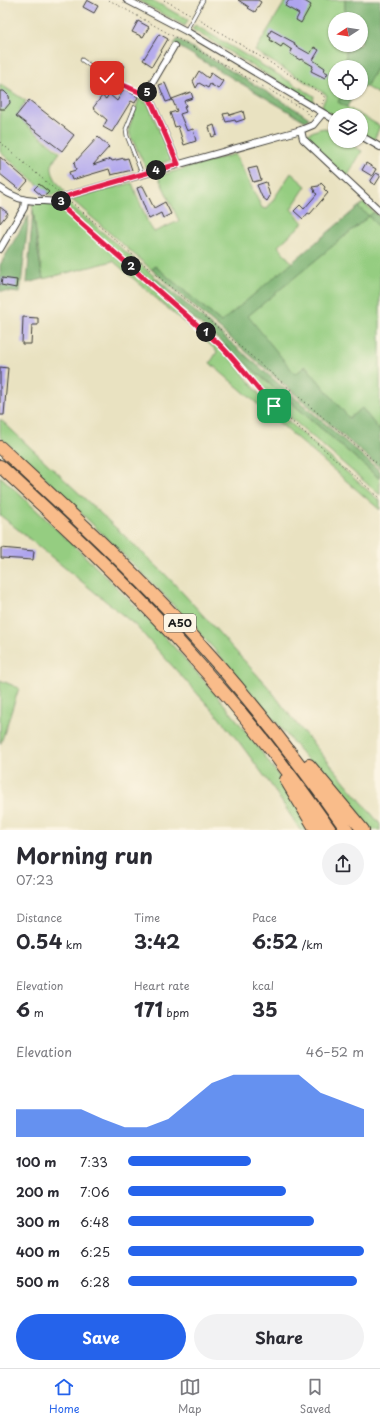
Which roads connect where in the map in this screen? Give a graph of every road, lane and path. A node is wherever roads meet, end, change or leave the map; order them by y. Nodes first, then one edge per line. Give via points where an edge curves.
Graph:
1 (109, 0) edge
2 (127, 0) edge
3 (164, 0) edge
4 (203, 0) edge
5 (194, 17) junction
6 (186, 31) junction
7 (174, 46) dead end
8 (82, 60) dead end
9 (147, 92) junction
10 (135, 107) dead end
11 (305, 110) junction
12 (320, 111) junction
13 (328, 116) edge
14 (315, 123) junction
15 (301, 130) junction
16 (368, 140) edge
17 (0, 142) edge
18 (380, 147) edge
19 (178, 164) junction
20 (142, 174) junction
21 (0, 188) edge
22 (65, 197) junction
23 (25, 200) junction
24 (58, 203) junction
25 (380, 211) edge
26 (0, 249) edge
27 (0, 447) edge
28 (0, 466) edge
29 (380, 466) edge
30 (380, 498) edge
31 (269, 725) junction
32 (272, 750) junction
33 (316, 830) edge
34 (330, 830) edge
35 (347, 830) edge
36 (363, 830) edge

1 - 11 path
2 - 6 street
3 - 5 path
4 - 5 lane
5 - 6 lane
5 - 12 path via 322,94 325,98
6 - 12 street
7 - 9 street
8 - 9 lane via 107,78 139,92
9 - 19 street
10 - 20 lane via 126,129 126,136
11 - 12 path
11 - 14 path
12 - 13 street
12 - 14 street
14 - 15 street
15 - 19 street
15 - 25 street via 303,139
16 - 18 street
17 - 22 path
19 - 20 street
20 - 22 street
21 - 23 street
22 - 24 street
22 - 29 path
23 - 24 street via 48,200
23 - 26 street via 24,208
24 - 30 path via 219,344 269,402
27 - 31 highway, A50 via 180,622
28 - 32 highway, A50 via 116,576 197,661
31 - 35 highway, A50
31 - 36 highway, A50 via 285,737
32 - 33 highway, A50 via 290,788
32 - 34 highway, A50

